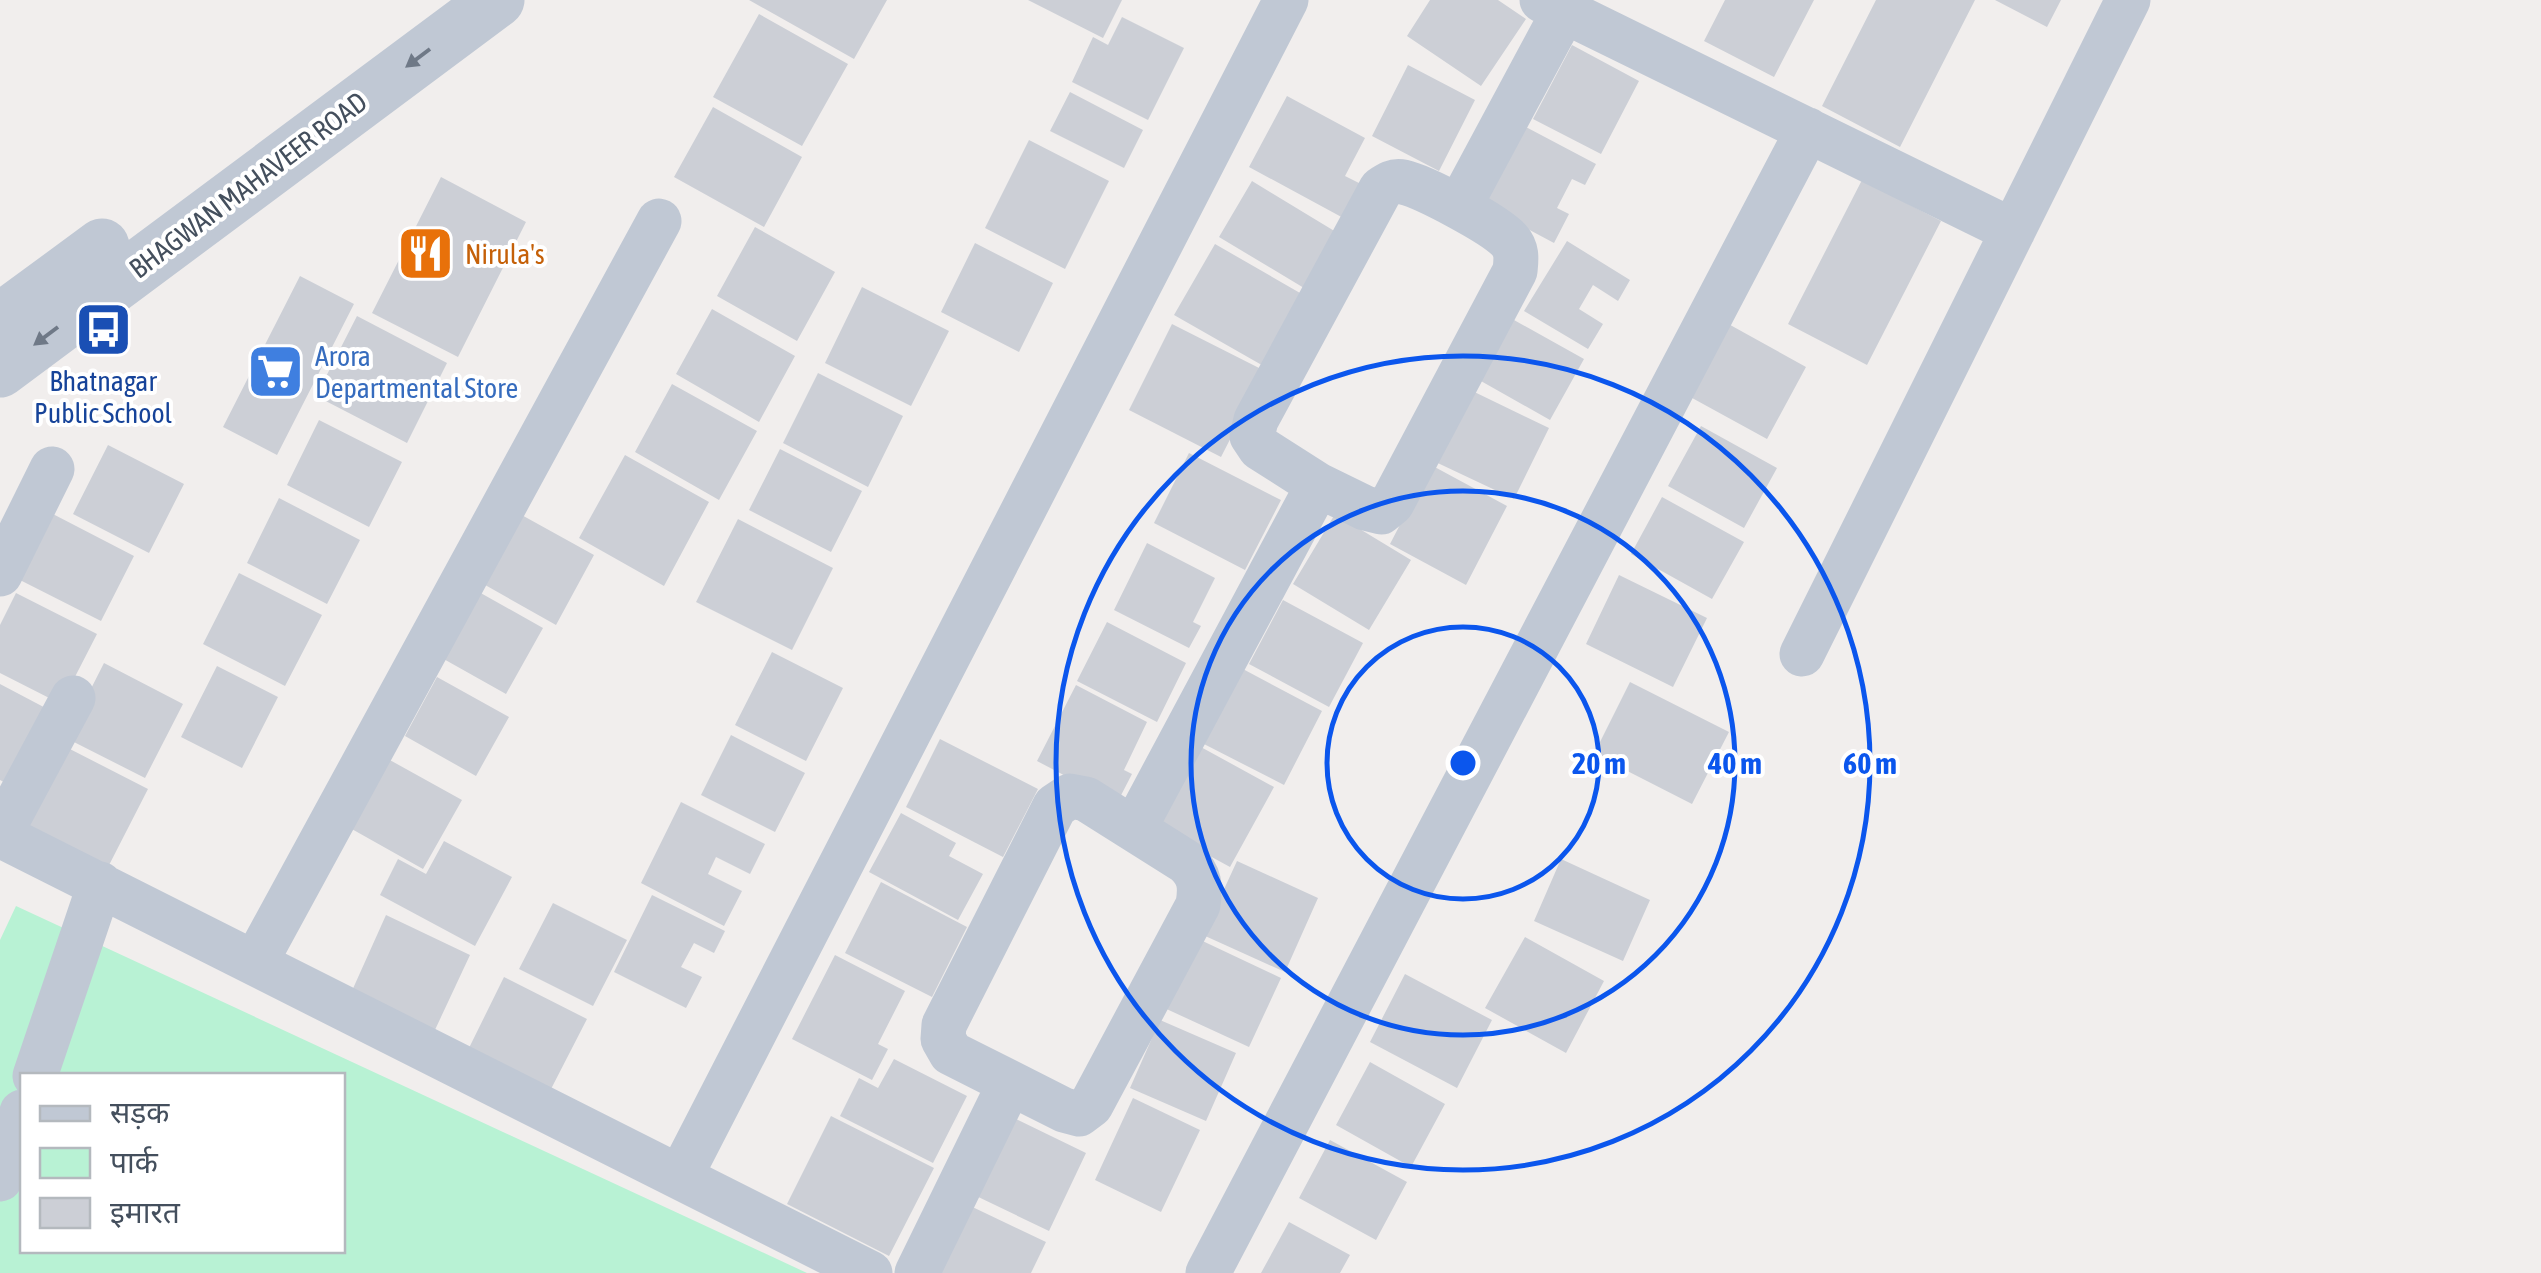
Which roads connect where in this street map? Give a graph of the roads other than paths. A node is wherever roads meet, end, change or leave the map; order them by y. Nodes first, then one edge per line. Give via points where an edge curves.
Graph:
1 (438, 0) edge
2 (497, 0) edge
3 (1286, 0) edge
4 (2128, 0) edge
5 (1559, 4) edge
6 (1808, 130) junction
7 (1460, 207) junction
8 (659, 221) dead end
9 (2013, 231) junction
10 (0, 322) edge
11 (0, 370) edge
12 (52, 470) dead end
13 (1318, 485) junction
14 (0, 574) edge
15 (1802, 654) dead end
16 (73, 698) dead end
17 (1134, 829) junction
18 (0, 834) edge
19 (100, 884) junction
20 (255, 963) junction
21 (36, 1073) edge
22 (1010, 1083) junction
23 (20, 1118) edge
24 (680, 1177) junction
25 (0, 1179) edge
26 (870, 1273) edge
27 (917, 1273) edge
28 (1208, 1273) edge

1 - 10 street, BHAGWAN MAHAVEER ROAD
2 -> 11 street, BHAGWAN MAHAVEER ROAD
3 - 24 street
4 - 9 street
5 - 6 street
5 - 7 street
6 - 9 street
6 - 28 street
7 - 13 street via 1509,240 1514,271 1392,503 1381,512
7 - 13 street via 1404,182 1381,189 1256,420 1252,436 1260,448
8 - 20 street
9 - 15 street
12 - 14 street
13 - 17 street
16 - 18 street
17 - 22 street via 1198,873 1198,905 1091,1106 1080,1114 1064,1110
17 - 22 street via 1086,799 1070,796 1055,806 944,1025 951,1053
18 - 19 street
19 - 20 street
19 - 21 street
20 - 24 street
22 - 27 street
23 - 25 street
24 - 26 street

